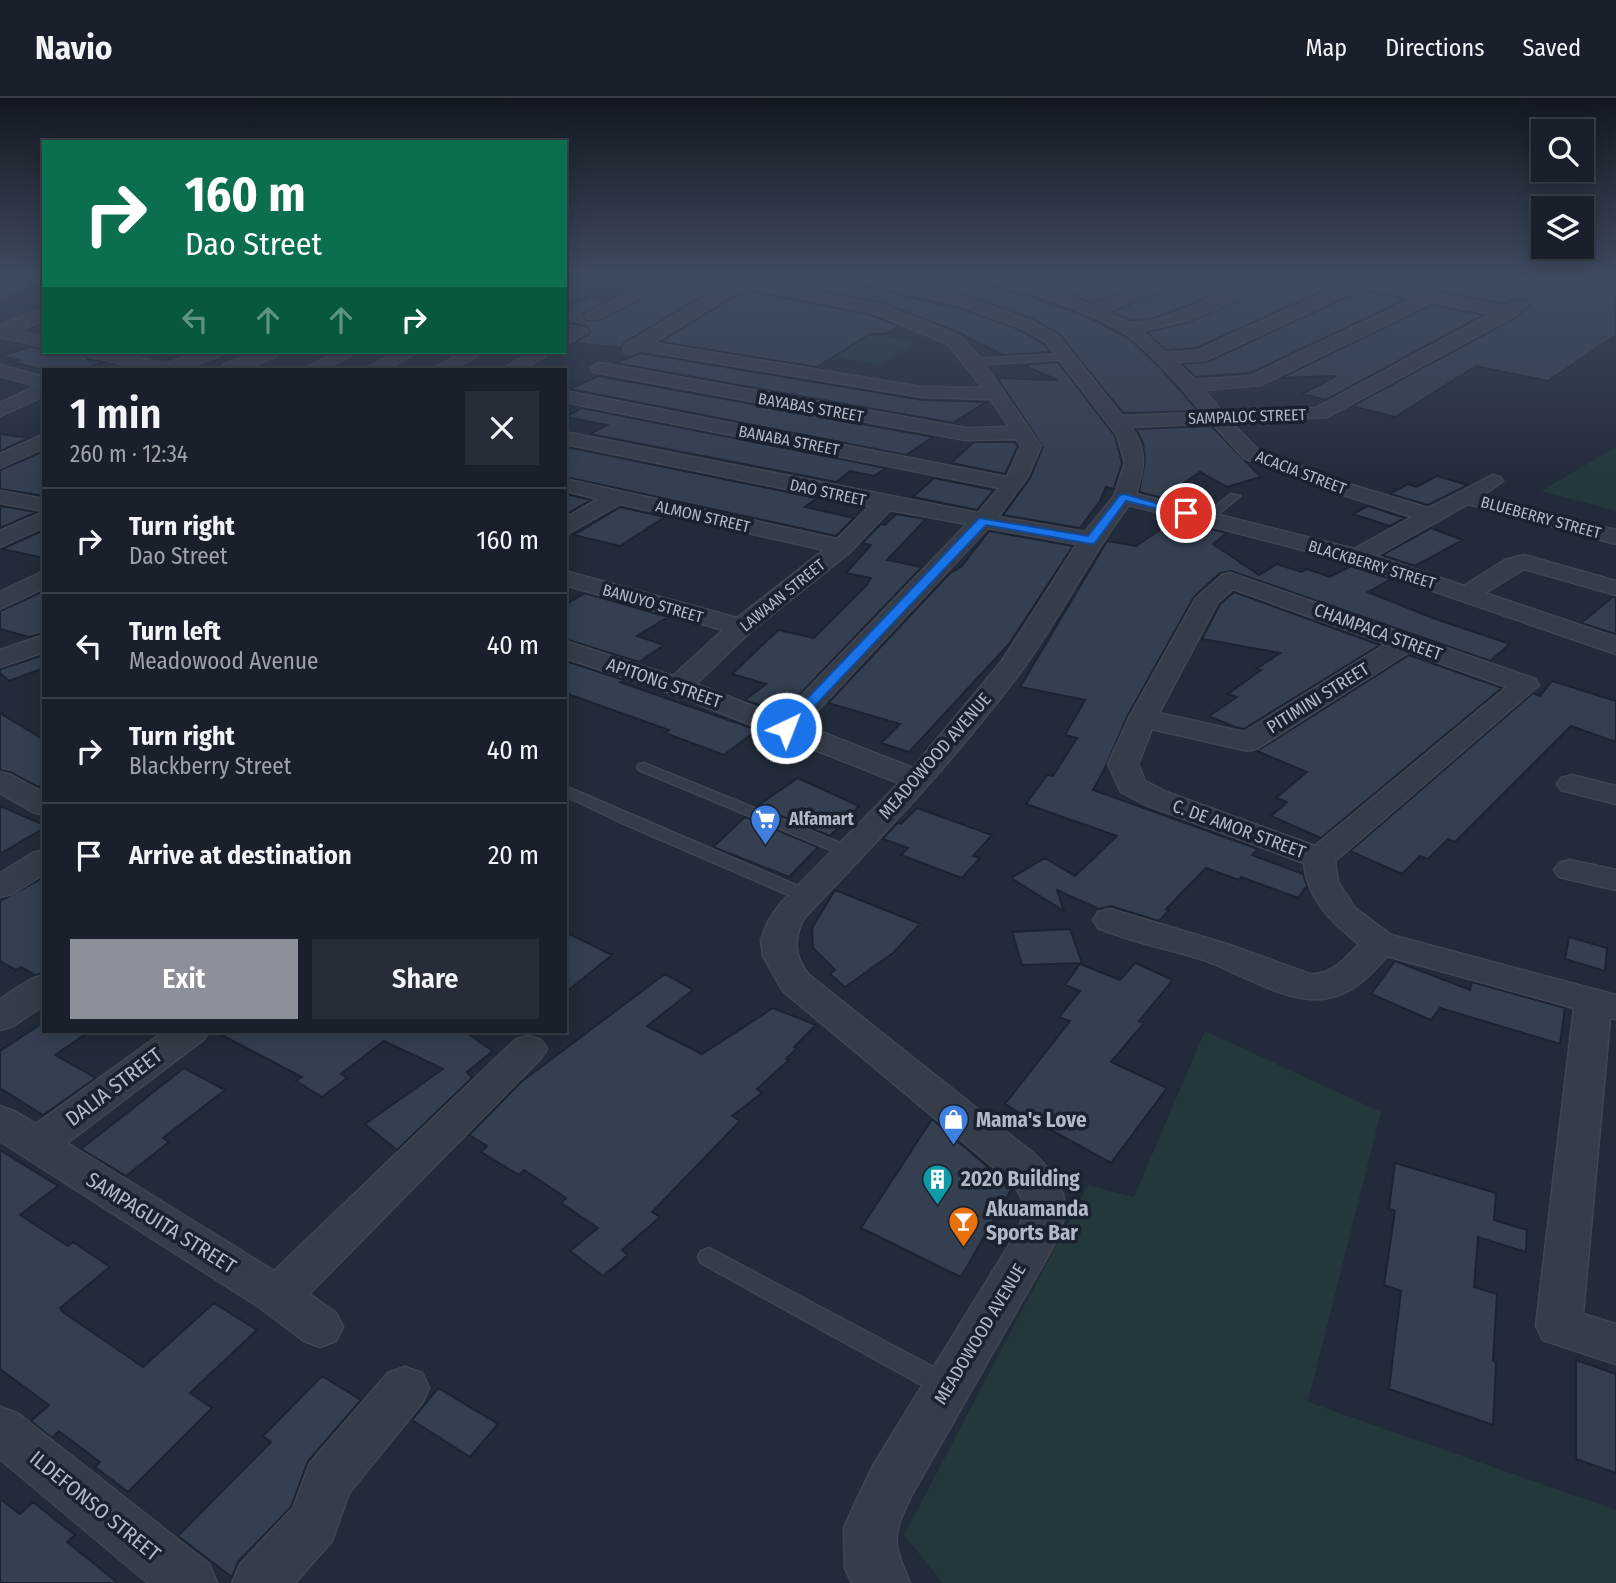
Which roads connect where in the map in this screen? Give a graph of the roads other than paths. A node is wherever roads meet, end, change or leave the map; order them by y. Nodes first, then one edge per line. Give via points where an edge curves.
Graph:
1 (958, 344) edge
2 (1056, 344) edge
3 (1148, 344) edge
4 (1226, 344) edge
5 (1331, 344) edge
6 (1447, 344) edge
7 (638, 345) joint
8 (103, 354) edge
9 (138, 354) edge
10 (207, 354) edge
11 (266, 354) edge
12 (345, 354) edge
13 (406, 354) edge
14 (472, 354) edge
15 (540, 354) edge
16 (1066, 357) junction
17 (1164, 358) junction
18 (125, 359) junction
19 (974, 362) junction
20 (164, 368) edge
21 (171, 368) edge
22 (231, 368) edge
23 (315, 368) edge
24 (376, 368) edge
25 (443, 368) edge
26 (513, 368) edge
27 (0, 370) edge
28 (579, 381) edge
29 (42, 382) edge
30 (1191, 386) junction
31 (42, 390) edge
32 (994, 394) junction
33 (0, 410) edge
34 (1216, 417) junction
35 (1117, 422) junction
36 (1024, 433) junction
37 (567, 438) edge
38 (42, 441) edge
39 (0, 462) edge
40 (1493, 481) dead end
41 (1013, 484) junction
42 (567, 485) edge
43 (1235, 496) dead end
44 (616, 497) junction
45 (1124, 497) junction
46 (1466, 497) junction
47 (0, 498) edge
48 (885, 503) junction
49 (42, 505) edge
50 (1431, 516) junction
51 (1207, 518) junction
52 (42, 519) edge
53 (983, 521) junction
54 (567, 527) edge
55 (1616, 537) edge
56 (0, 540) edge
57 (1091, 540) junction
58 (842, 547) junction
59 (1357, 557) junction
60 (42, 579) edge
61 (567, 579) edge
62 (1230, 580) joint
63 (1616, 588) edge
64 (1467, 594) junction
65 (0, 602) edge
66 (741, 627) junction
67 (1407, 642) junction
68 (42, 644) edge
69 (1616, 646) edge
70 (567, 650) edge
71 (0, 659) edge
72 (678, 686) junction
73 (1143, 718) junction
74 (786, 728) junction
75 (644, 768) dead end
76 (918, 779) junction
77 (2, 784) edge
78 (1572, 784) dead end
79 (567, 791) edge
80 (1616, 794) edge
81 (42, 805) edge
82 (849, 852) junction
83 (1319, 858) junction
84 (42, 861) edge
85 (1570, 870) dead end
86 (1616, 880) edge
87 (0, 887) edge
88 (806, 896) junction
89 (1110, 919) dead end
90 (1379, 943) junction
91 (42, 988) edge
92 (1604, 1004) edge
93 (0, 1017) edge
94 (187, 1033) edge
95 (528, 1049) dead end
96 (0, 1121) edge
97 (37, 1144) junction
98 (709, 1257) dead end
99 (278, 1296) junction
100 (320, 1327) dead end
101 (1616, 1344) edge
102 (948, 1387) junction
103 (405, 1388) dead end
104 (0, 1429) edge
105 (190, 1583) edge
106 (259, 1583) edge
107 (883, 1583) edge

1 - 19 street
2 - 16 street, MEADOWOOD AVENUE
3 - 17 street, ACACIA STREET
4 - 17 street via 1200,356
5 - 30 street via 1255,381
6 - 34 street, SAMPALOC STREET via 1320,413
7 - 28 street
7 - 32 street via 922,392
8 - 18 street
9 - 18 street
10 - 21 street
11 - 22 street
12 - 23 street
13 - 24 street
14 - 25 street
15 - 26 street
16 - 19 lane
16 - 35 street, MEADOWOOD AVENUE
17 - 30 street, ACACIA STREET
18 - 20 street
19 - 32 street
27 - 29 street
28 - 36 street, BAYABAS STREET via 966,434
28 - 41 street, BANABA STREET
30 - 34 street, ACACIA STREET
31 - 33 street
32 - 36 street
34 - 35 street, SAMPALOC STREET
34 - 50 street, ACACIA STREET via 1251,454 1321,482
35 - 45 street, MEADOWOOD AVENUE via 1136,463
36 - 41 street via 1031,446 1028,460
37 - 48 street, DAO STREET
38 - 39 street
40 - 46 street
41 - 53 street
42 - 44 street, ALMON STREET
43 - 51 lane
44 - 54 street
44 - 58 street, ALMON STREET
45 - 51 street, BLACKBERRY STREET
45 - 57 street, MEADOWOOD AVENUE
46 - 50 street
46 - 55 street, BLUEBERRY STREET
47 - 49 street
48 - 53 street, DAO STREET
48 - 58 street, LAWAAN STREET
50 - 59 street
51 - 59 street, BLACKBERRY STREET
52 - 56 street
53 - 57 street, DAO STREET
53 - 74 street
57 - 76 street, MEADOWOOD AVENUE via 1012,664
58 - 66 street, LAWAAN STREET
59 - 64 street, BLACKBERRY STREET
60 - 65 street
61 - 66 street, BANUYO STREET
62 - 67 street, CHAMPACA STREET
62 - 73 street, C. DE AMOR STREET via 1208,598
63 - 64 street via 1524,562
64 - 69 street, BLACKBERRY STREET
66 - 72 street, LAWAAN STREET
67 - 73 street, PITIMINI STREET via 1248,742
67 - 83 street, CHAMPACA STREET via 1527,685
68 - 71 street
70 - 72 street, APITONG STREET
72 - 74 street, APITONG STREET
73 - 83 street, C. DE AMOR STREET via 1123,764 1132,786
74 - 76 street, APITONG STREET
75 - 82 lane
76 - 82 street, MEADOWOOD AVENUE
77 - 81 street
78 - 80 street
79 - 88 lane
82 - 88 street, MEADOWOOD AVENUE
83 - 90 street, C. DE AMOR STREET via 1322,882 1343,915
84 - 87 street
85 - 86 street
88 - 102 street, MEADOWOOD AVENUE via 780,930 778,947 782,964 796,983 1043,1187 1047,1209 1040,1233
89 - 90 street via 1320,987 1341,980
90 - 92 street, C. DE AMOR STREET
91 - 93 street
92 - 101 street via 1559,1326
94 - 97 street, DALIA STREET
95 - 99 street
96 - 97 street, SAMPAGUITA STREET
97 - 99 street, SAMPAGUITA STREET
98 - 102 lane
99 - 100 street, SAMPAGUITA STREET
102 - 107 street, MEADOWOOD AVENUE via 892,1481 870,1528 872,1569
103 - 106 street via 328,1480 314,1523
104 - 105 street, ILDEFONSO STREET

